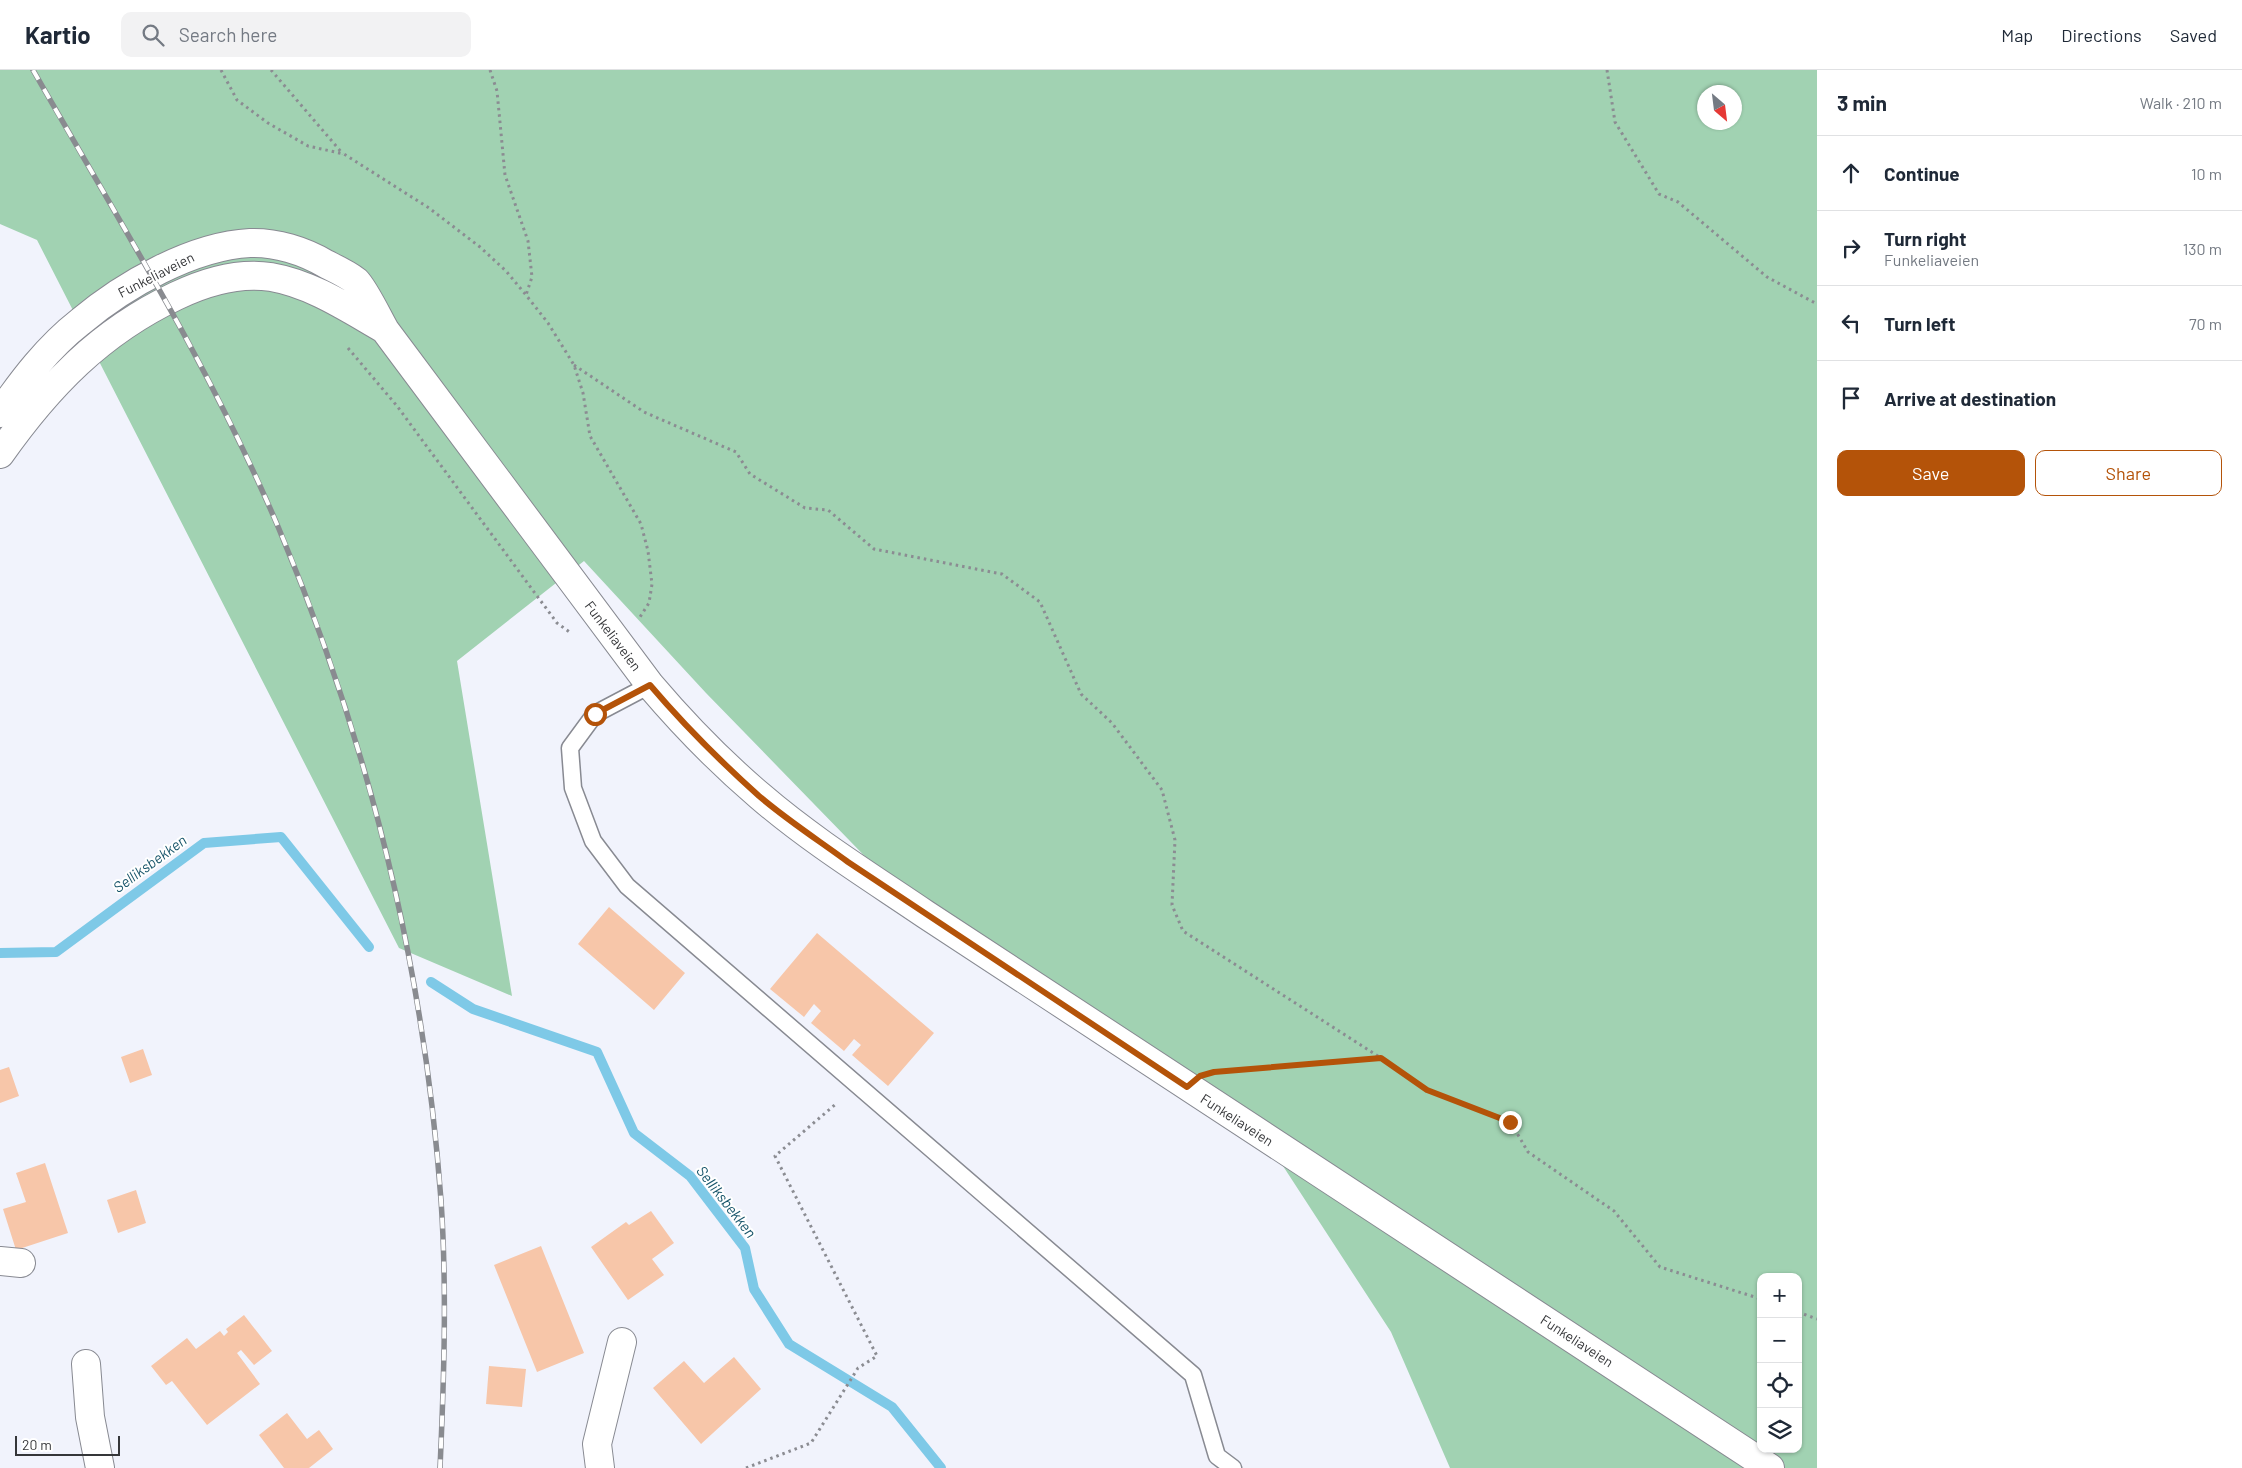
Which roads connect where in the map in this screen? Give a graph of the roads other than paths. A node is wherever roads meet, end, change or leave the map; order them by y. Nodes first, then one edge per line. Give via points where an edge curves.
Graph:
1 (385, 330) junction
2 (0, 413) edge
3 (0, 454) edge
4 (650, 685) junction
5 (622, 1342) dead end
6 (86, 1364) dead end
7 (100, 1468) edge
8 (600, 1468) edge
9 (1233, 1468) edge
10 (1770, 1468) edge

1 - 2 street, Funkeliaveien via 357,282 318,259 273,245 250,243 216,248 168,266 107,301 79,322 39,362
1 - 3 street, Funkeliaveien via 336,301 290,281 254,276 204,284 144,312 100,342 56,384
1 - 4 street, Funkeliaveien
4 - 9 lane via 595,714 570,748 573,788 593,841 627,886 1193,1375 1217,1456
4 - 10 street, Funkeliaveien via 684,725 761,797 863,872
5 - 8 street via 597,1444
6 - 7 street via 90,1417

